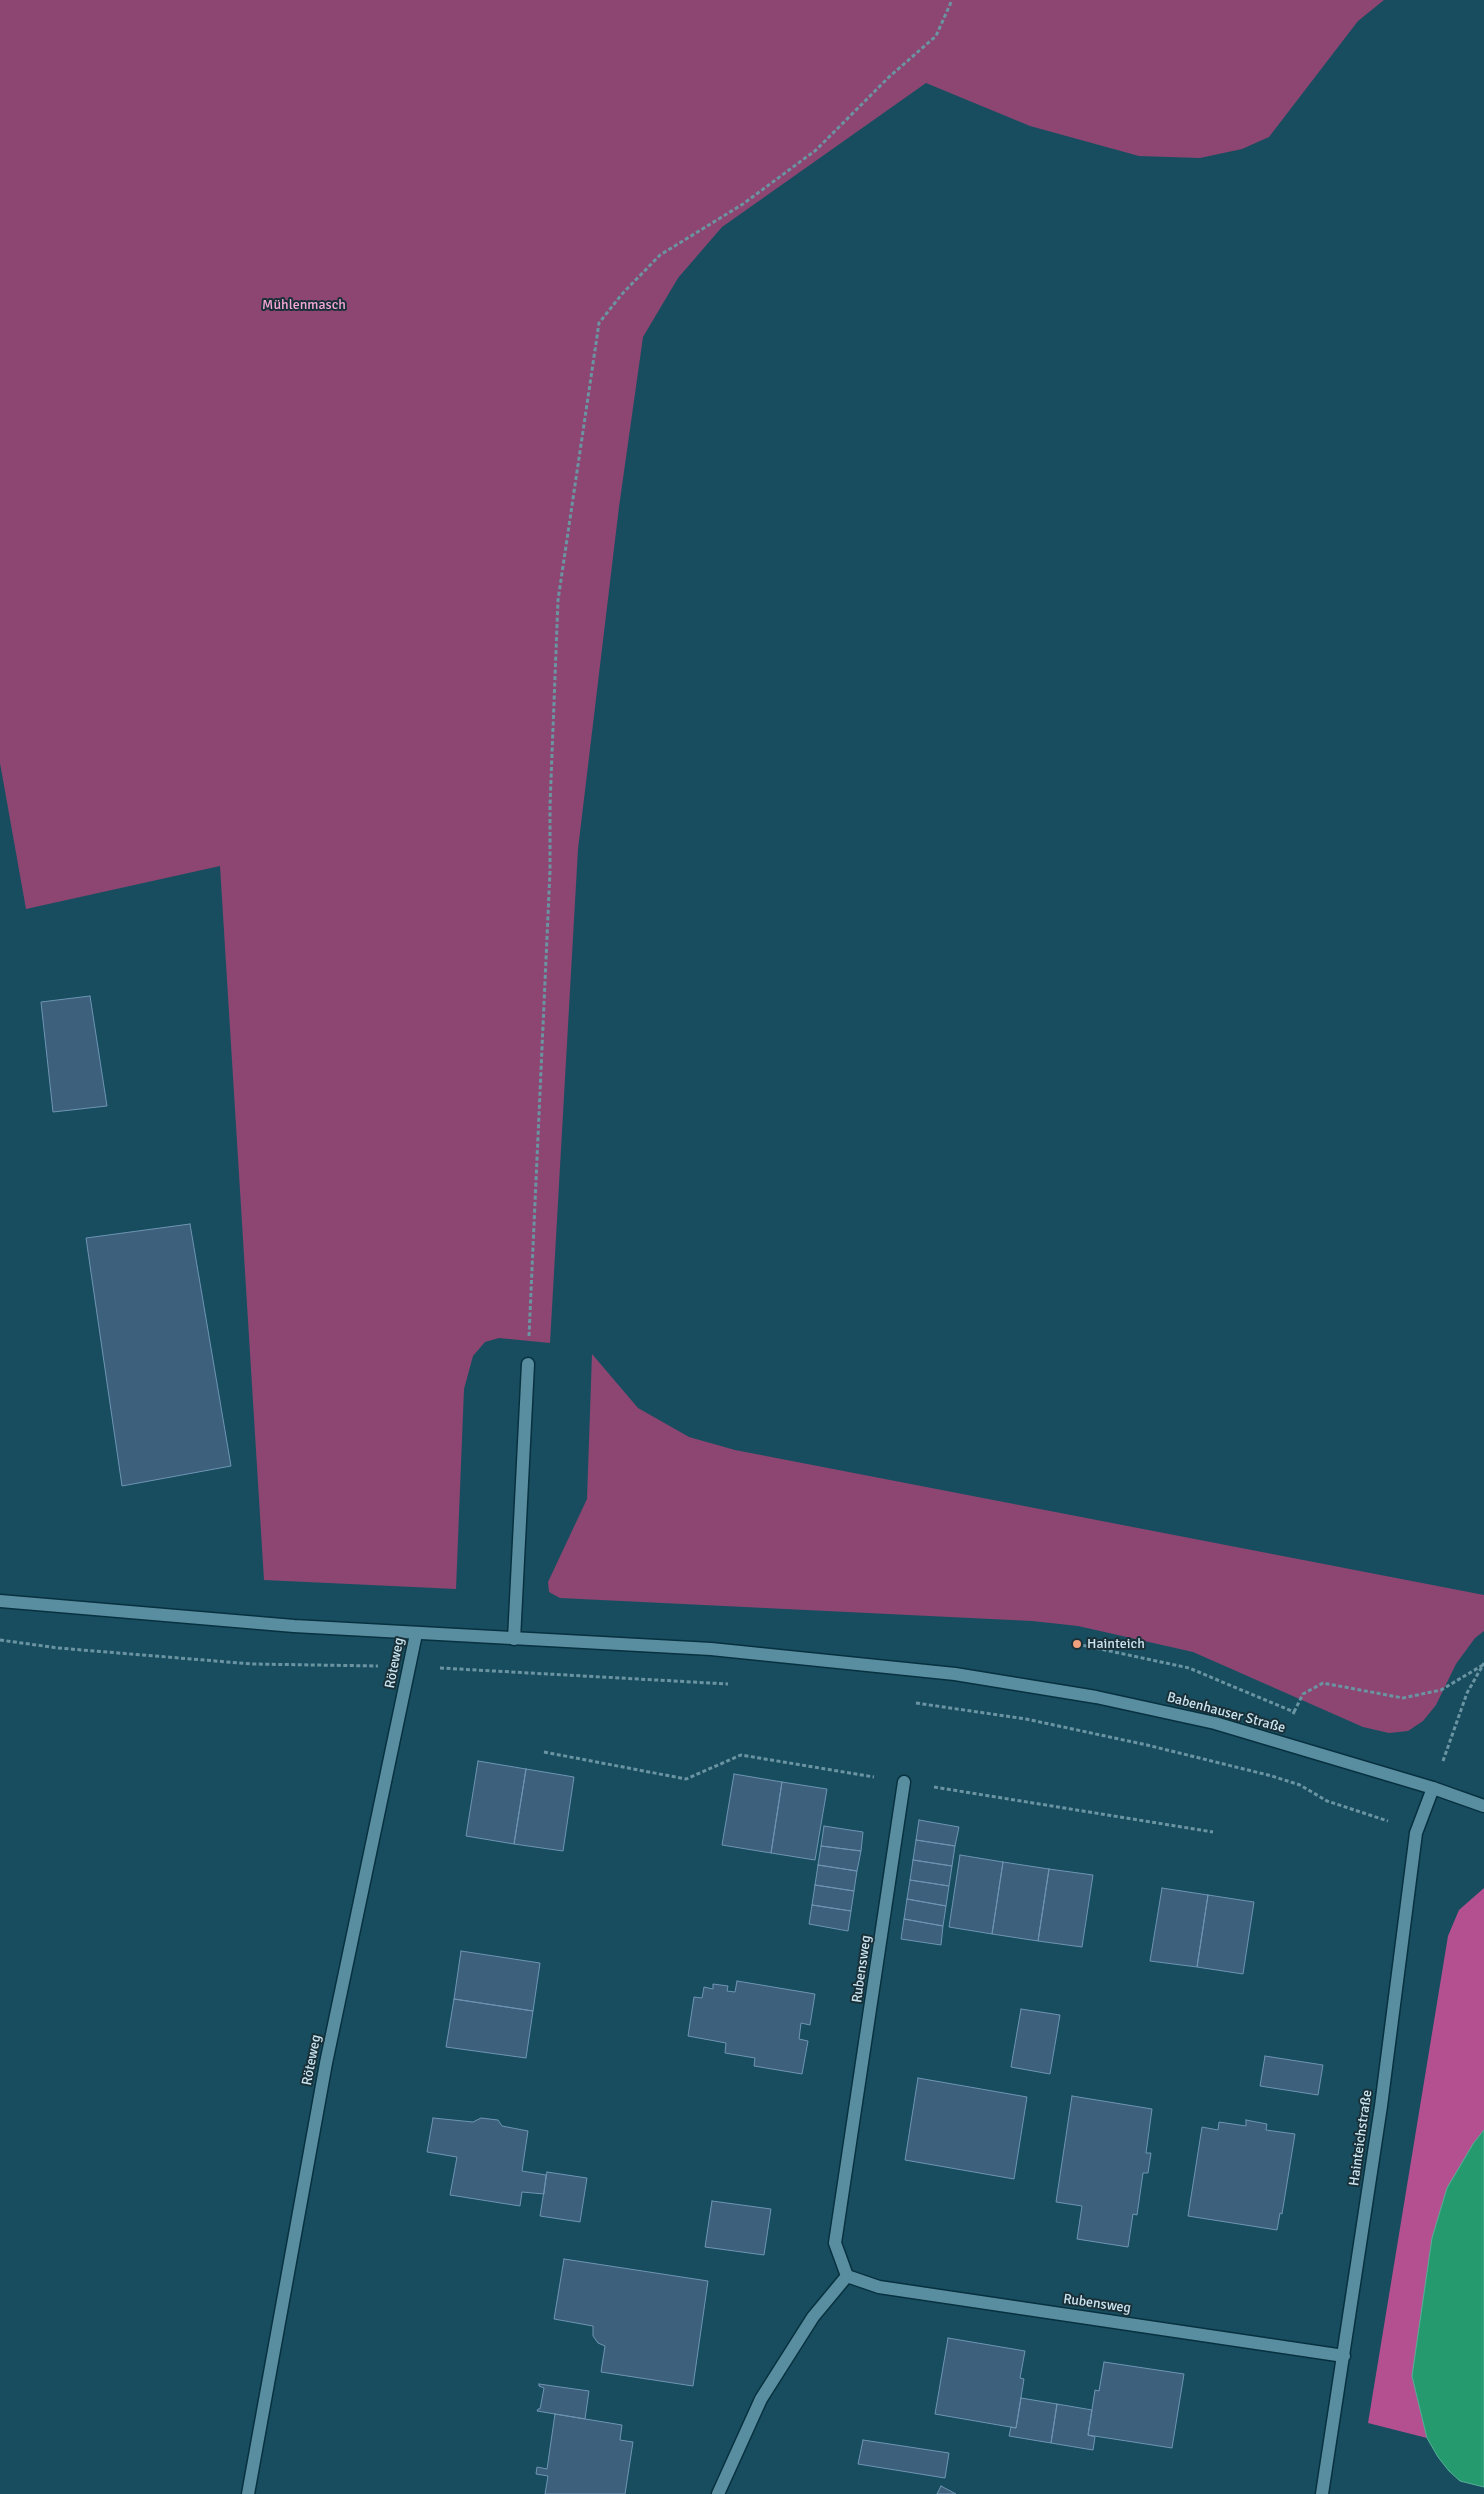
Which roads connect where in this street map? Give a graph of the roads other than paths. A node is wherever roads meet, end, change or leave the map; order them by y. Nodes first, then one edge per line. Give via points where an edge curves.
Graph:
1 (528, 1364) road end
2 (0, 1601) edge
3 (416, 1634) junction
4 (514, 1639) junction
5 (904, 1782) dead end
6 (1433, 1788) junction
7 (1484, 1806) edge
8 (847, 2276) junction
9 (1344, 2356) junction
10 (248, 2494) edge
11 (718, 2494) edge
12 (1322, 2494) edge

1 - 4 street
2 - 3 street, Babenhauser Straße
3 - 4 street, Babenhauser Straße
3 - 10 street, Röteweg via 326,2063
4 - 6 street, Babenhauser Straße via 711,1649 955,1674 1096,1697 1215,1723
5 - 8 street, Rubensweg via 835,2243
6 - 7 street, Babenhauser Straße
6 - 9 street, Hainteichstraße via 1416,1832
8 - 9 street, Rubensweg via 879,2287
8 - 11 street via 812,2317 761,2399
9 - 12 street, Hainteichstraße

